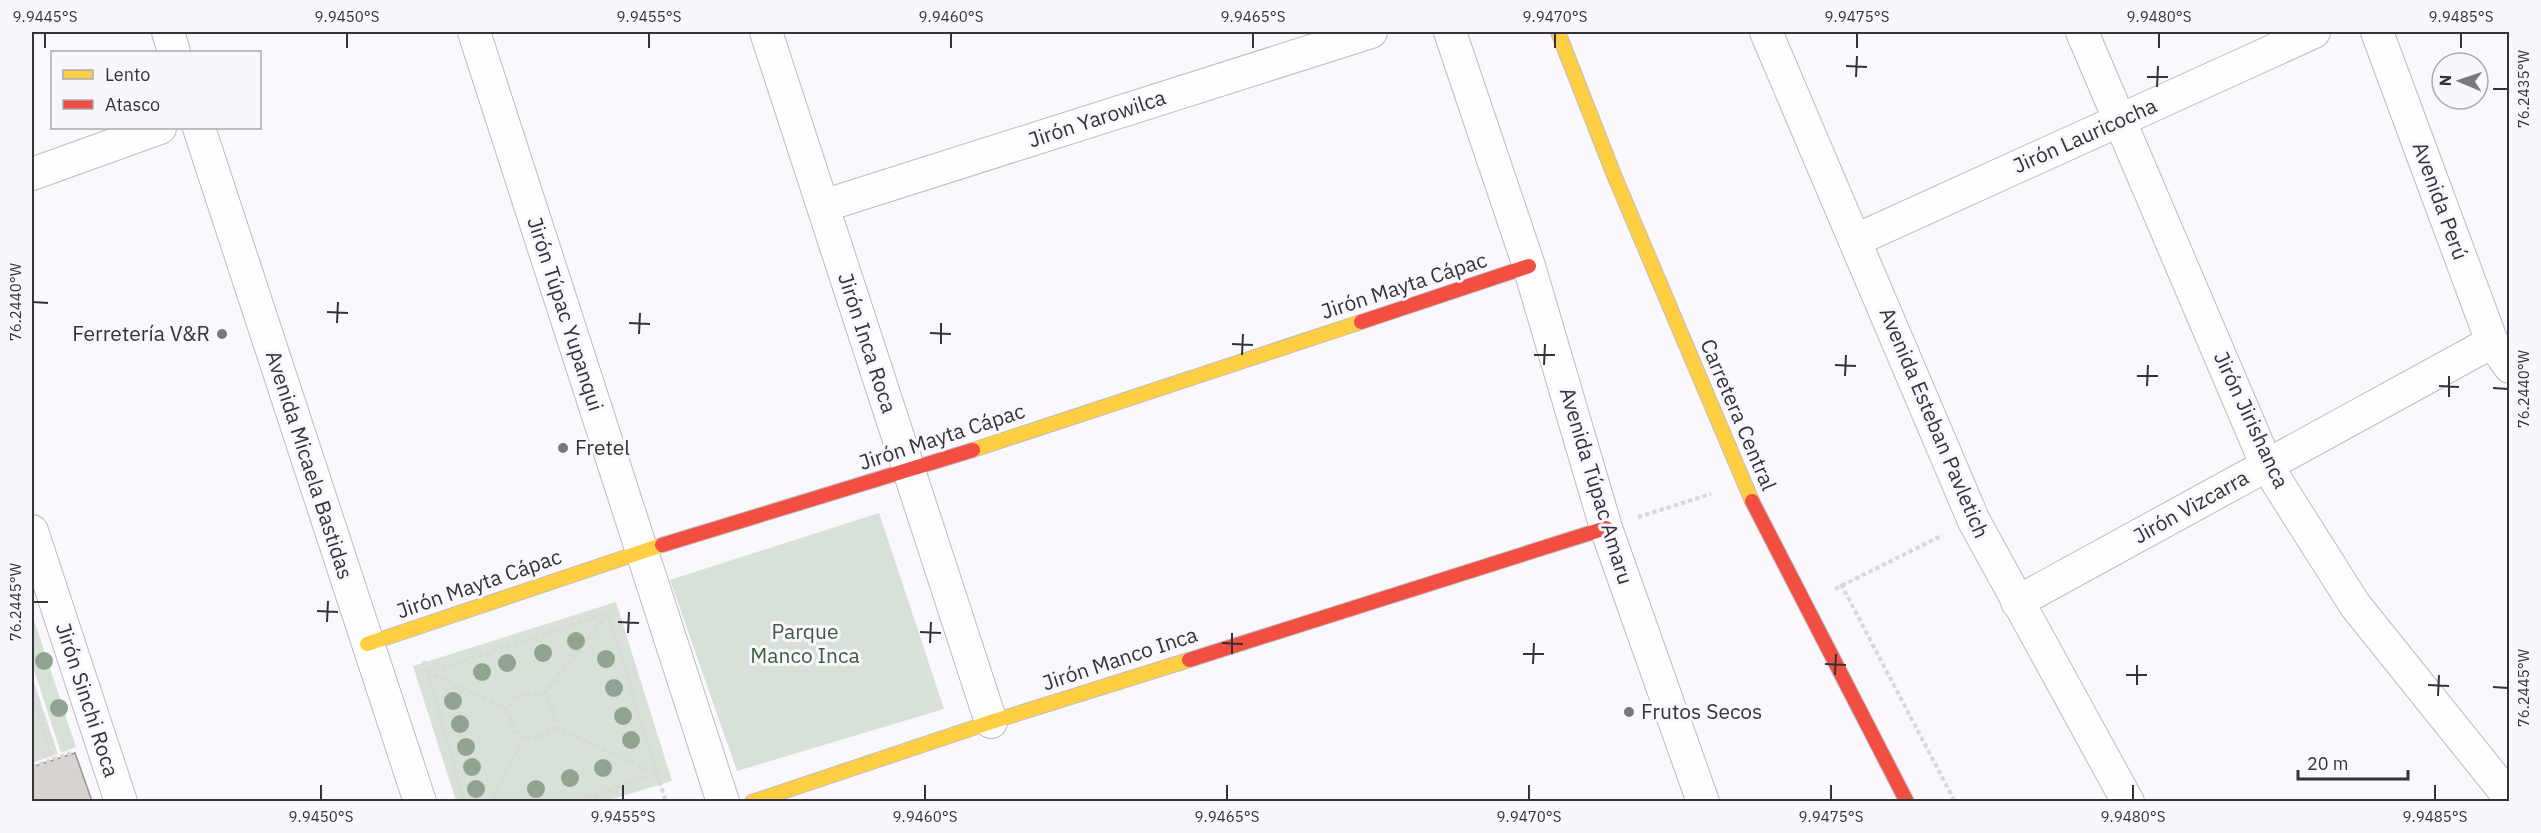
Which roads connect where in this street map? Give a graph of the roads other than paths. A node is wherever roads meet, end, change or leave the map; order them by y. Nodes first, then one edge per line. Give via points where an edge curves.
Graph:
1 (168, 32) edge
2 (474, 32) edge
3 (766, 32) edge
4 (1371, 32) edge
5 (1450, 32) edge
6 (1558, 32) edge
7 (1766, 32) edge
8 (2082, 32) edge
9 (2314, 32) edge
10 (2377, 32) edge
11 (174, 51) edge
12 (2120, 120) junction
13 (157, 129) edge
14 (199, 129) edge
15 (32, 174) edge
16 (823, 206) junction
17 (1856, 240) junction
18 (1529, 266) junction
19 (2501, 355) edge
20 (2267, 466) junction
21 (908, 472) junction
22 (1606, 528) junction
23 (32, 531) edge
24 (641, 551) junction
25 (2017, 602) junction
26 (367, 644) junction
27 (991, 722) junction
28 (2510, 798) edge
29 (121, 801) edge
30 (420, 801) edge
31 (723, 801) edge
32 (752, 801) edge
33 (1700, 801) edge
34 (1907, 801) edge
35 (2128, 801) edge

1 - 11 street
2 - 24 street, Jirón Túpac Yupanqui
3 - 16 street, Jirón Inca Roca
4 - 16 street, Jirón Yarowilca
5 - 18 street, Avenida Túpac Amaru
6 - 34 main road, Carretera Central via 1743,484
7 - 17 street, Avenida Esteban Pavletich
8 - 12 street, Jirón Jirishanca
9 - 12 street, Jirón Lauricocha
10 - 19 street, Avenida Perú
12 - 17 street, Jirón Lauricocha
12 - 20 street, Jirón Jirishanca
13 - 15 street
14 - 26 street, Avenida Micaela Bastidas
16 - 21 street, Jirón Inca Roca
17 - 25 street, Avenida Esteban Pavletich via 1974,521
18 - 21 main road, Jirón Mayta Cápac
18 - 22 street, Avenida Túpac Amaru
19 - 20 street, Jirón Vizcarra
20 - 25 street, Jirón Vizcarra
20 - 28 street, Jirón Jirishanca via 2355,605
21 - 24 main road, Jirón Mayta Cápac
21 - 27 street, Jirón Inca Roca
22 - 27 main road, Jirón Manco Inca
22 - 33 street, Avenida Túpac Amaru
23 - 29 street, Jirón Sinchi Roca
24 - 26 main road, Jirón Mayta Cápac
24 - 31 street, Jirón Túpac Yupanqui
25 - 35 street, Avenida Esteban Pavletich
26 - 30 street, Avenida Micaela Bastidas
27 - 32 main road, Jirón Manco Inca

